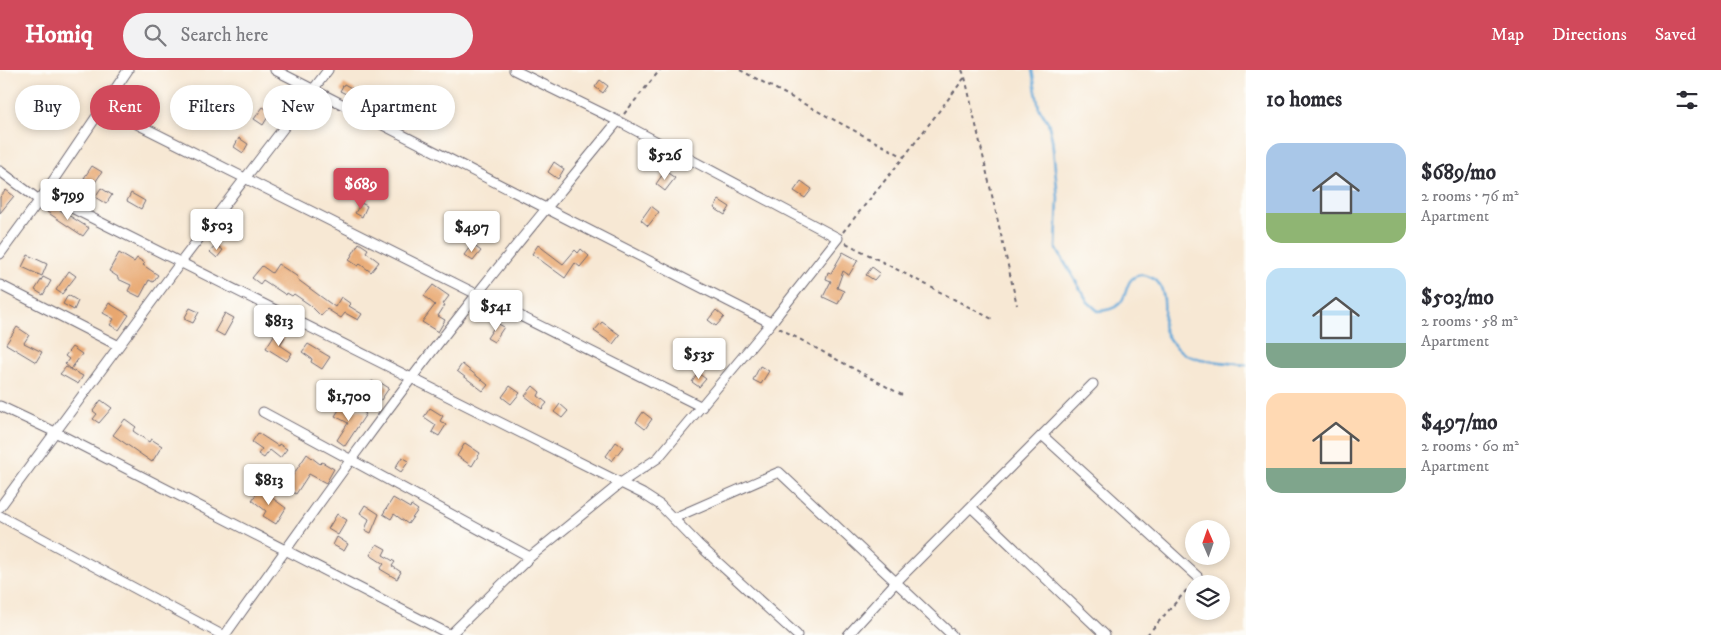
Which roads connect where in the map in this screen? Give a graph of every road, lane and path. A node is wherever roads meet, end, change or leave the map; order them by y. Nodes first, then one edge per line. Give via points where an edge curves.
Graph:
1 (128, 70) edge
2 (275, 70) edge
3 (328, 70) edge
4 (514, 70) edge
5 (660, 70) edge
6 (740, 70) edge
7 (962, 70) edge
8 (965, 77) junction
9 (117, 85) edge
10 (304, 85) edge
11 (317, 85) edge
12 (332, 100) edge
13 (618, 121) junction
14 (90, 125) edge
15 (148, 130) edge
16 (282, 130) edge
17 (904, 157) junction
18 (0, 171) edge
19 (245, 178) junction
20 (41, 197) junction
21 (546, 209) junction
22 (838, 238) junction
23 (0, 254) edge
24 (181, 262) junction
25 (0, 285) edge
26 (476, 294) junction
27 (1017, 305) dead end
28 (992, 319) dead end
29 (771, 323) junction
30 (119, 346) junction
31 (412, 378) junction
32 (1093, 384) dead end
33 (902, 396) dead end
34 (0, 406) edge
35 (702, 407) junction
36 (263, 412) dead end
37 (55, 432) junction
38 (1042, 436) junction
39 (351, 460) junction
40 (622, 482) junction
41 (971, 506) junction
42 (0, 507) edge
43 (0, 516) edge
44 (674, 518) junction
45 (285, 550) junction
46 (530, 557) junction
47 (1196, 575) edge
48 (896, 582) junction
49 (1185, 592) edge
50 (223, 635) edge
51 (451, 635) edge
52 (797, 635) edge
53 (848, 635) edge
54 (952, 635) edge
55 (1105, 635) edge
56 (1147, 635) edge

1 - 9 street
2 - 10 street
3 - 11 street
4 - 13 street
5 - 13 path
6 - 17 path
7 - 8 path
8 - 17 path
8 - 27 path
12 - 21 street
13 - 21 street
13 - 22 street
14 - 20 street
15 - 19 street
16 - 19 street
17 - 22 path
18 - 20 street
19 - 24 street
19 - 26 street
20 - 23 street
20 - 24 street
21 - 26 street
21 - 29 street
22 - 28 path
22 - 29 street
24 - 30 street
24 - 31 street
25 - 30 street
26 - 31 street
26 - 35 street
29 - 33 path
29 - 35 street
30 - 37 street
31 - 39 street
31 - 40 street
32 - 38 street
34 - 37 street
35 - 40 street via 658,458
36 - 39 street
37 - 42 street
37 - 45 street
38 - 41 street
38 - 47 street
39 - 45 street
39 - 46 street
40 - 44 street via 660,505
40 - 46 street
41 - 48 street
41 - 55 street
43 - 50 street
44 - 48 street via 779,472
44 - 52 street
45 - 50 street
45 - 51 street
46 - 51 street
48 - 53 street
48 - 54 street
49 - 56 path

